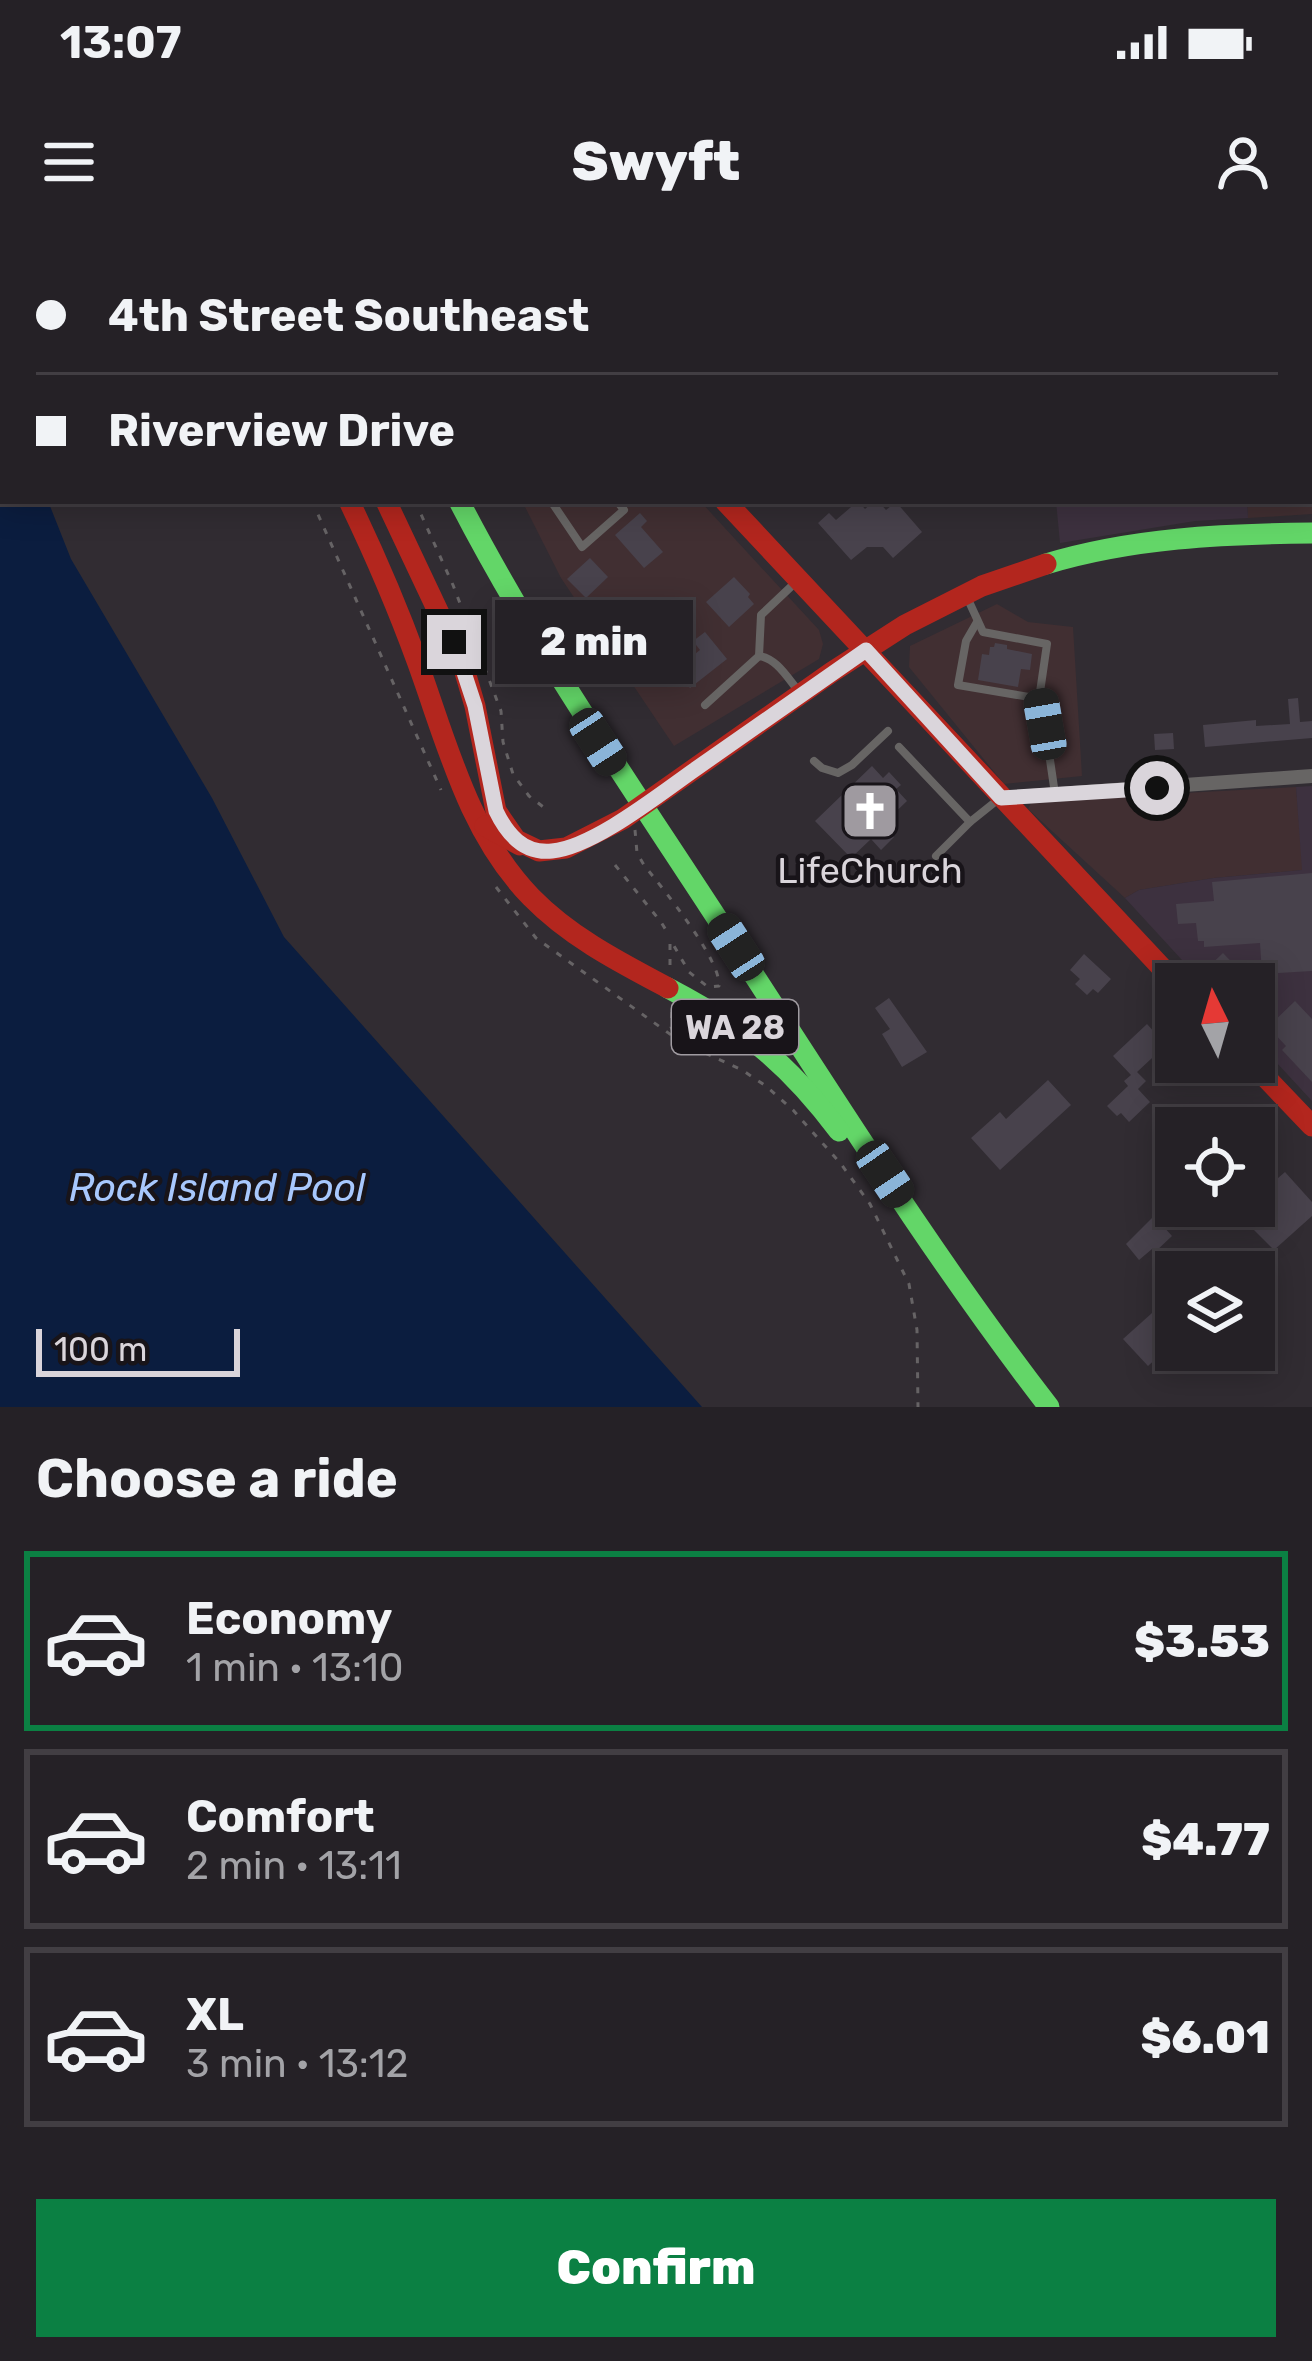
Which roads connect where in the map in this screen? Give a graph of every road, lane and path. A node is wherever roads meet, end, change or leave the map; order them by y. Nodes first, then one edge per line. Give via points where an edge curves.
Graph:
1 (350, 504) edge
2 (387, 504) edge
3 (461, 504) edge
4 (552, 504) edge
5 (619, 504) edge
6 (727, 504) edge
7 (1312, 533) edge
8 (798, 580) junction
9 (965, 593) junction
10 (978, 621) junction
11 (866, 650) junction
12 (759, 656) junction
13 (801, 695) junction
14 (1041, 699) junction
15 (705, 705) dead end
16 (888, 731) dead end
17 (899, 747) dead end
18 (814, 760) dead end
19 (1312, 776) edge
20 (1055, 794) junction
21 (1001, 798) junction
22 (644, 805) junction
23 (470, 812) junction
24 (970, 822) junction
25 (520, 845) junction
26 (936, 856) dead end
27 (615, 865) dead end
28 (670, 939) junction
29 (1157, 963) edge
30 (670, 972) dead end
31 (672, 1012) dead end
32 (1271, 1083) edge
33 (1312, 1126) edge
34 (962, 1289) junction
35 (918, 1407) edge
36 (1049, 1407) edge

1 - 23 main road, WA 28
2 - 25 main road via 462,662 496,811
3 - 22 main road via 538,648
4 - 5 lane via 582,547 624,510
6 - 8 main road
7 - 9 main road via 1116,546
8 - 11 main road
8 - 12 lane via 761,615
9 - 10 lane
9 - 11 main road
10 - 14 lane via 983,632 1047,644
10 - 14 lane via 958,685
11 - 13 main road
11 - 21 main road
12 - 13 lane
12 - 15 lane
13 - 22 main road
14 - 20 lane
16 - 18 lane via 838,773
17 - 24 lane
19 - 20 street
20 - 21 street
21 - 24 lane
21 - 29 main road
22 - 25 main road via 569,847
22 - 28 path via 637,853 701,943 718,986 689,972
22 - 34 main road
23 - 25 main road
23 - 34 main road, WA 28 via 509,872 556,921 774,1057
24 - 26 lane
27 - 28 path
28 - 30 path
31 - 35 path via 680,1042 766,1086 870,1204 908,1284
32 - 33 main road
34 - 36 main road, WA 28

